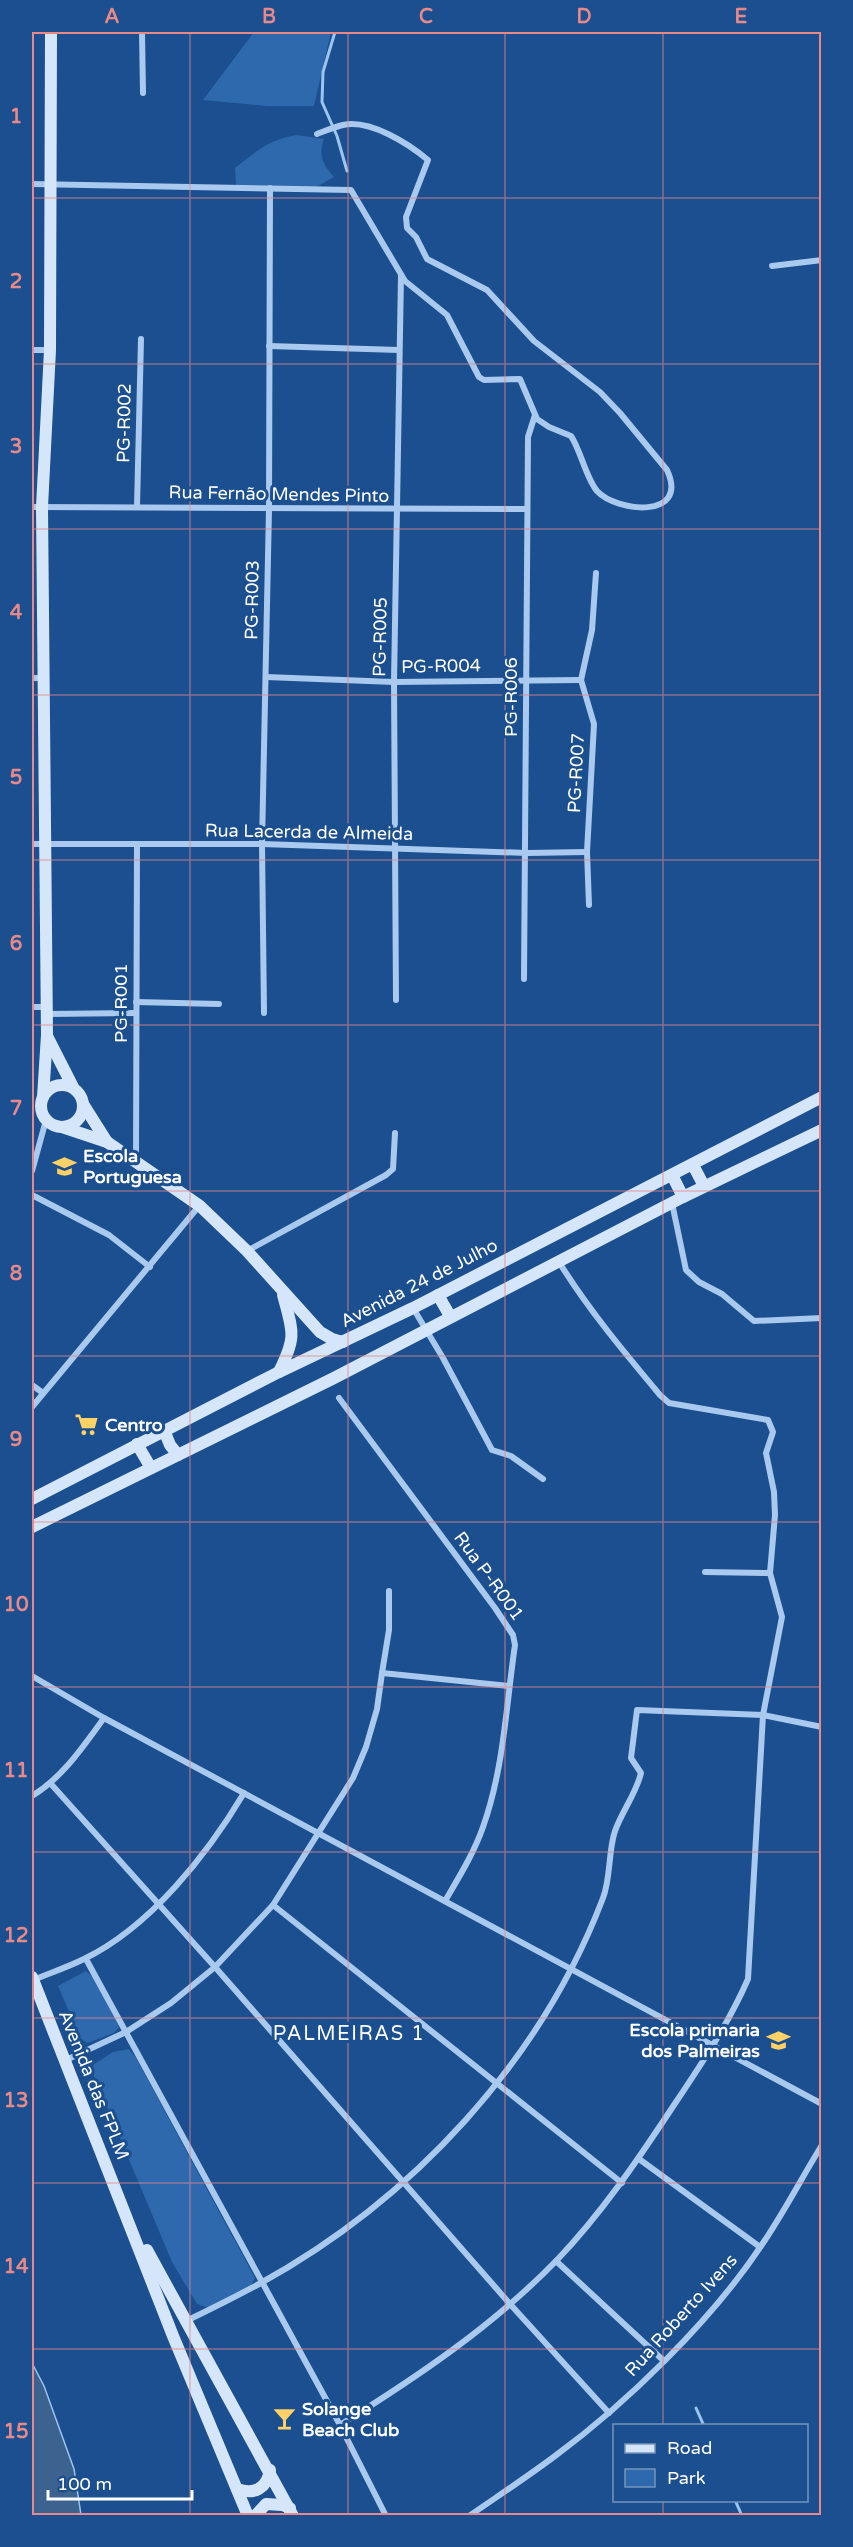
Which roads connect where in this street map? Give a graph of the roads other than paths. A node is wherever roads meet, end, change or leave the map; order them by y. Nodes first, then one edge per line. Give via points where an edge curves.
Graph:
1 (51, 32) edge
2 (142, 32) edge
3 (143, 93) dead end
4 (316, 134) dead end
5 (32, 184) edge
6 (50, 184) junction
7 (270, 188) junction
8 (822, 260) edge
9 (772, 266) dead end
10 (401, 274) junction
11 (141, 339) dead end
12 (269, 346) junction
13 (32, 350) edge
14 (50, 350) junction
15 (399, 350) junction
16 (535, 415) junction
17 (37, 507) edge
18 (137, 507) junction
19 (527, 509) junction
20 (269, 510) junction
21 (396, 510) junction
22 (596, 573) dead end
23 (266, 677) junction
24 (32, 678) edge
25 (45, 678) junction
26 (525, 679) junction
27 (582, 680) junction
28 (394, 682) junction
29 (32, 844) edge
30 (45, 844) junction
31 (262, 844) junction
32 (137, 845) junction
33 (395, 848) junction
34 (587, 852) junction
35 (527, 853) junction
36 (589, 905) dead end
37 (524, 979) dead end
38 (396, 1000) dead end
39 (136, 1002) junction
40 (219, 1004) dead end
41 (32, 1007) edge
42 (46, 1010) junction
43 (264, 1012) dead end
44 (136, 1013) junction
45 (47, 1035) junction
46 (72, 1088) junction
47 (43, 1097) junction
48 (822, 1097) edge
49 (83, 1104) junction
50 (46, 1120) junction
51 (62, 1127) junction
52 (822, 1130) edge
53 (395, 1133) dead end
54 (107, 1142) junction
55 (136, 1161) junction
56 (693, 1165) junction
57 (32, 1172) edge
58 (672, 1175) junction
59 (704, 1186) junction
60 (32, 1195) edge
61 (678, 1200) junction
62 (200, 1206) junction
63 (247, 1251) junction
64 (559, 1262) junction
65 (150, 1267) junction
66 (282, 1291) junction
67 (438, 1294) junction
68 (413, 1308) junction
69 (450, 1317) junction
70 (822, 1318) edge
71 (426, 1329) junction
72 (343, 1342) junction
73 (279, 1372) junction
74 (32, 1385) edge
75 (44, 1393) junction
76 (339, 1398) dead end
77 (32, 1407) edge
78 (164, 1430) junction
79 (137, 1444) junction
80 (178, 1455) junction
81 (151, 1468) junction
82 (543, 1479) dead end
83 (32, 1499) edge
84 (32, 1527) edge
85 (705, 1572) dead end
86 (770, 1573) junction
87 (389, 1591) dead end
88 (382, 1673) junction
89 (32, 1676) edge
90 (509, 1686) junction
91 (763, 1715) junction
92 (104, 1718) junction
93 (822, 1727) edge
94 (51, 1784) junction
95 (244, 1793) junction
96 (32, 1796) edge
97 (320, 1833) junction
98 (445, 1901) junction
99 (159, 1905) junction
100 (273, 1905) junction
101 (86, 1959) junction
102 (215, 1966) junction
103 (570, 1970) junction
104 (32, 1979) edge
105 (126, 2032) junction
106 (713, 2047) junction
107 (66, 2060) junction
108 (497, 2085) junction
109 (822, 2104) edge
110 (822, 2145) edge
111 (639, 2159) junction
112 (403, 2181) junction
113 (622, 2183) junction
114 (123, 2207) junction
115 (760, 2247) junction
116 (556, 2261) junction
117 (261, 2283) junction
118 (510, 2304) junction
119 (186, 2321) junction
120 (664, 2361) junction
121 (609, 2413) junction
122 (340, 2425) junction
123 (270, 2470) junction
124 (237, 2489) junction
125 (292, 2512) edge
126 (248, 2516) edge
127 (255, 2516) edge
128 (386, 2516) edge
129 (469, 2516) edge

1 - 6 street
2 - 3 street
4 - 16 street via 345,124 375,129 407,143 428,160 406,217 407,228 427,259 487,290 534,341 600,392 667,470 671,479 669,497 657,507 647,508 606,499 596,490 571,436 549,427
5 - 6 street
6 - 7 street
6 - 14 street
7 - 10 street via 351,190
7 - 12 street, PG-R003
8 - 9 street
10 - 15 street, PG-R005
10 - 16 street via 408,285 447,315 479,378 520,379
11 - 18 street, PG-R002
12 - 15 street
12 - 20 street, PG-R003
13 - 14 street
14 - 17 street
15 - 21 street, PG-R005
16 - 19 street, PG-R006 via 528,437
17 - 18 street, Rua Fernão Mendes Pinto
17 - 25 street
18 - 20 street, Rua Fernão Mendes Pinto
19 - 21 street, Rua Fernão Mendes Pinto
19 - 26 street, PG-R006
20 - 21 street, Rua Fernão Mendes Pinto
20 - 23 street, PG-R003
21 - 28 street, PG-R005
22 - 27 street, PG-R007 via 592,630
23 - 28 street, PG-R004
23 - 31 street, PG-R003
24 - 25 street
25 - 30 street
26 - 27 street, PG-R004
26 - 28 street, PG-R004
26 - 35 street, PG-R006
27 - 34 street, PG-R007 via 594,724
28 - 33 street, PG-R005
29 - 30 street, Rua Lacerda de Almeida
30 - 32 street, Rua Lacerda de Almeida
30 - 42 street
31 - 32 street, Rua Lacerda de Almeida
31 - 33 street, Rua Lacerda de Almeida
31 - 43 street, PG-R003
32 - 39 street, PG-R001
33 - 35 street, Rua Lacerda de Almeida
33 - 38 street, PG-R005
34 - 35 street, Rua Lacerda de Almeida
34 - 36 street, PG-R007
35 - 37 street, PG-R006
39 - 40 street
39 - 44 street, PG-R001
41 - 42 street
42 - 44 street
42 - 45 street
44 - 55 street, PG-R001
45 - 46 street
45 - 47 street
46 - 47 street via 52,1087
46 - 49 street
47 - 50 street via 41,1109
48 - 56 street, Avenida 24 de Julho
49 - 51 street via 75,1123
49 - 54 street
50 - 51 street
50 - 57 street
51 - 54 street
52 - 59 street
53 - 63 street via 393,1169
54 - 55 street
55 - 62 street
56 - 58 street, Avenida 24 de Julho
56 - 59 street
58 - 61 street
58 - 67 street, Avenida 24 de Julho
59 - 61 street
60 - 65 street via 109,1235
61 - 64 street
61 - 70 street via 686,1270 691,1277 722,1294 754,1321
62 - 63 street
62 - 65 street
63 - 66 street
64 - 69 street
64 - 86 street via 580,1296 669,1403 768,1420 772,1425 766,1453 775,1503
65 - 75 street
66 - 72 street via 320,1332
66 - 73 street via 293,1332 290,1350
67 - 68 street, Avenida 24 de Julho
67 - 69 street
68 - 71 street
68 - 72 street, Avenida 24 de Julho
69 - 71 street
71 - 80 street
71 - 82 street via 492,1450 511,1456
72 - 73 street, Avenida 24 de Julho
73 - 78 street, Avenida 24 de Julho
74 - 75 street
75 - 77 street
76 - 90 street, Rua P-R001 via 513,1635
78 - 79 street, Avenida 24 de Julho
78 - 80 street
79 - 81 street
79 - 83 street, Avenida 24 de Julho
80 - 81 street
81 - 84 street
85 - 86 street
86 - 91 street via 782,1617
87 - 88 street via 389,1630
88 - 90 street
88 - 97 street via 377,1709 359,1765
89 - 92 street
90 - 98 street, Rua P-R001 via 492,1798 482,1829
91 - 93 street
91 - 103 street via 637,1710 631,1758 640,1776 615,1832 604,1895
91 - 106 street via 748,1978
92 - 94 street
92 - 95 street
94 - 96 street
94 - 99 street
95 - 97 street
95 - 99 street via 205,1852
97 - 98 street
97 - 100 street
98 - 103 street
99 - 101 street
99 - 102 street
100 - 102 street
100 - 108 street
101 - 104 street
101 - 105 street
102 - 105 street via 171,2003
102 - 112 street
103 - 106 street
103 - 108 street
104 - 107 street, Avenida das FPLM
105 - 107 street
105 - 117 street
106 - 109 street
106 - 111 street
107 - 114 street, Avenida das FPLM
108 - 112 street
108 - 113 street
110 - 115 street, Rua Roberto Ivens
111 - 113 street
111 - 115 street
112 - 117 street via 322,2243
112 - 118 street
113 - 116 street
114 - 119 street
114 - 124 street
115 - 120 street, Rua Roberto Ivens
116 - 118 street
116 - 120 street
117 - 119 street
117 - 122 street
118 - 121 street
118 - 122 street via 411,2379
119 - 123 street
120 - 121 street, Rua Roberto Ivens
121 - 129 street, Rua Roberto Ivens via 556,2456
122 - 128 street
123 - 124 street via 257,2491
123 - 125 street
124 - 126 street
125 - 127 street via 282,2505 266,2504

